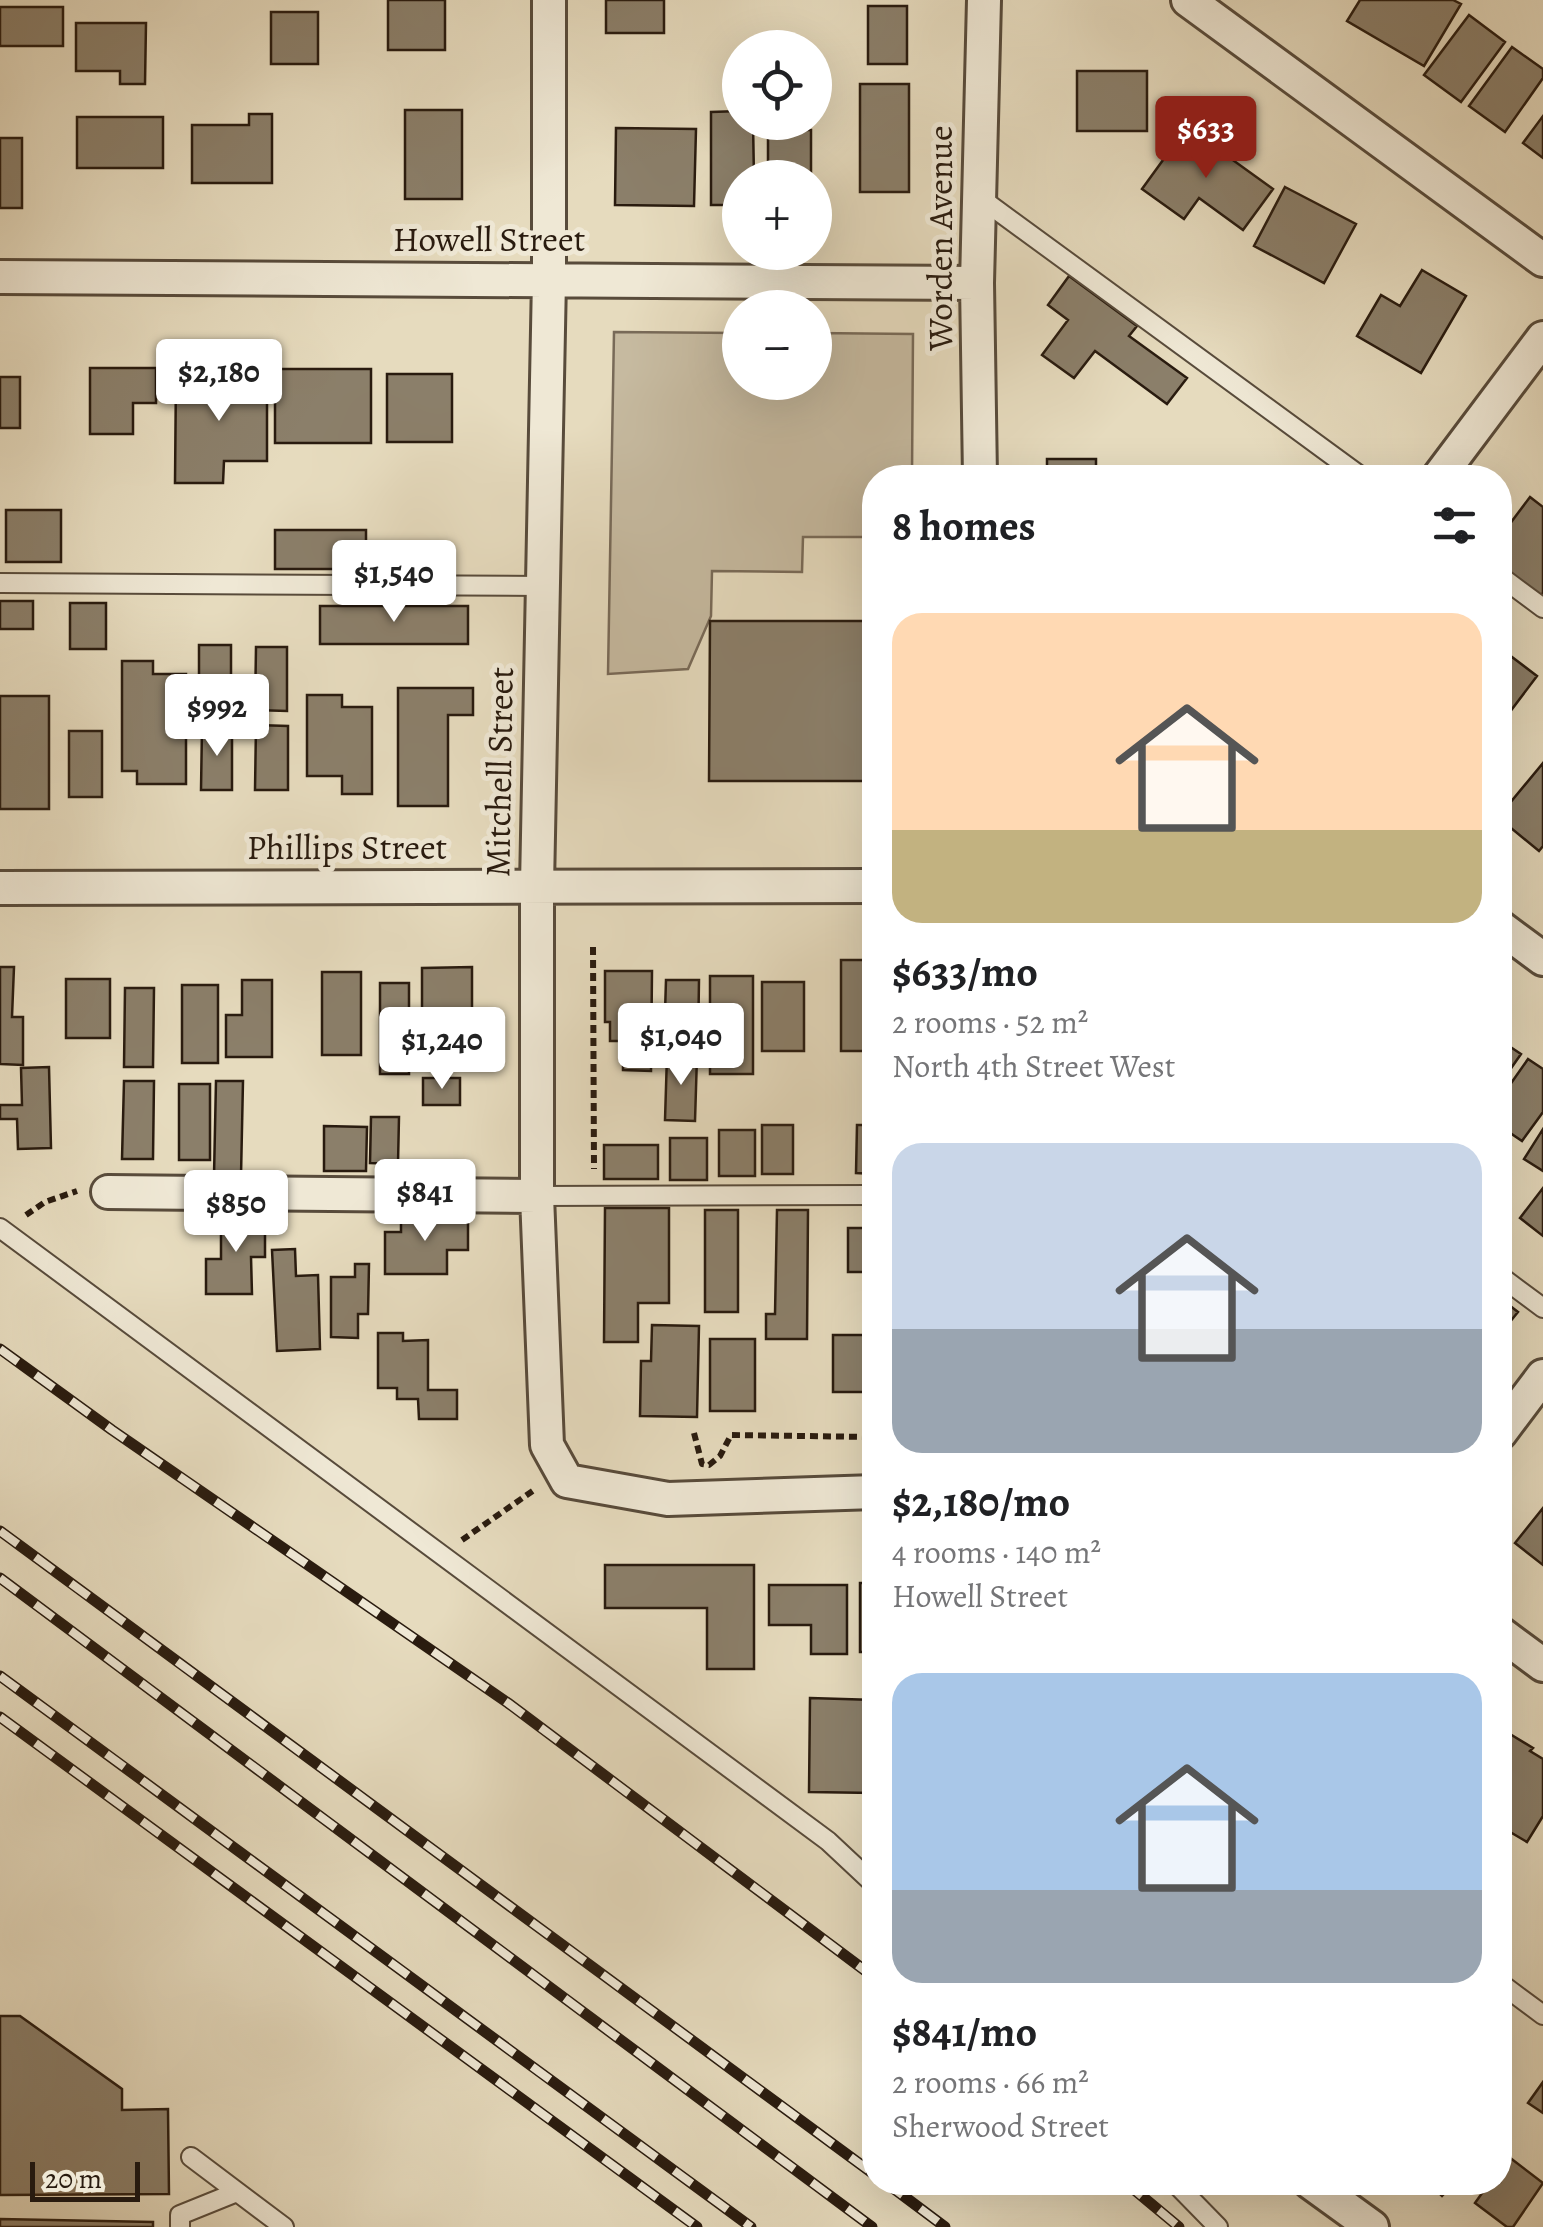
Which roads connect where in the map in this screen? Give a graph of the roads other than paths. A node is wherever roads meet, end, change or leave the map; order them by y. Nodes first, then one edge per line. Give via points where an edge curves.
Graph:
1 (548, 0) edge
2 (984, 0) edge
3 (1188, 0) edge
4 (978, 197) junction
5 (1543, 260) edge
6 (0, 277) edge
7 (549, 279) junction
8 (977, 283) junction
9 (1543, 338) edge
10 (980, 465) edge
11 (1345, 465) edge
12 (1448, 465) edge
13 (0, 583) edge
14 (1512, 585) edge
15 (543, 586) junction
16 (1543, 608) edge
17 (537, 886) junction
18 (862, 886) edge
19 (0, 888) edge
20 (1512, 936) edge
21 (1543, 959) edge
22 (108, 1192) road end
23 (862, 1195) edge
24 (537, 1196) junction
25 (0, 1228) edge
26 (1512, 1285) edge
27 (1543, 1308) edge
28 (1543, 1376) edge
29 (1512, 1418) edge
30 (862, 1492) edge
31 (1512, 1642) edge
32 (1543, 1665) edge
33 (862, 1873) edge
34 (1512, 1993) edge
35 (1543, 2015) edge
36 (191, 2158) dead end
37 (237, 2192) junction
38 (1187, 2195) edge
39 (1328, 2195) edge
40 (180, 2227) edge
41 (284, 2227) edge
42 (1218, 2227) edge
43 (1372, 2227) edge

1 - 7 street, Mitchell Street
2 - 4 street, Worden Avenue
3 - 5 street
4 - 8 street, Worden Avenue
4 - 11 lane
6 - 7 street, Howell Street
7 - 8 street, Howell Street
7 - 15 street, Mitchell Street
8 - 10 street, Worden Avenue
9 - 12 street
13 - 15 lane
14 - 16 lane
15 - 17 street, Mitchell Street
17 - 18 street, Phillips Street
17 - 19 street, Phillips Street
17 - 24 street, Mitchell Street
20 - 21 street
22 - 24 street
23 - 24 lane
24 - 30 street, Mitchell Street via 547,1445 568,1481 668,1498
25 - 33 lane via 828,1841
26 - 27 lane
28 - 29 street
31 - 32 street
34 - 35 lane
36 - 37 lane
37 - 40 lane via 180,2215
37 - 41 lane
38 - 42 lane
39 - 43 street

